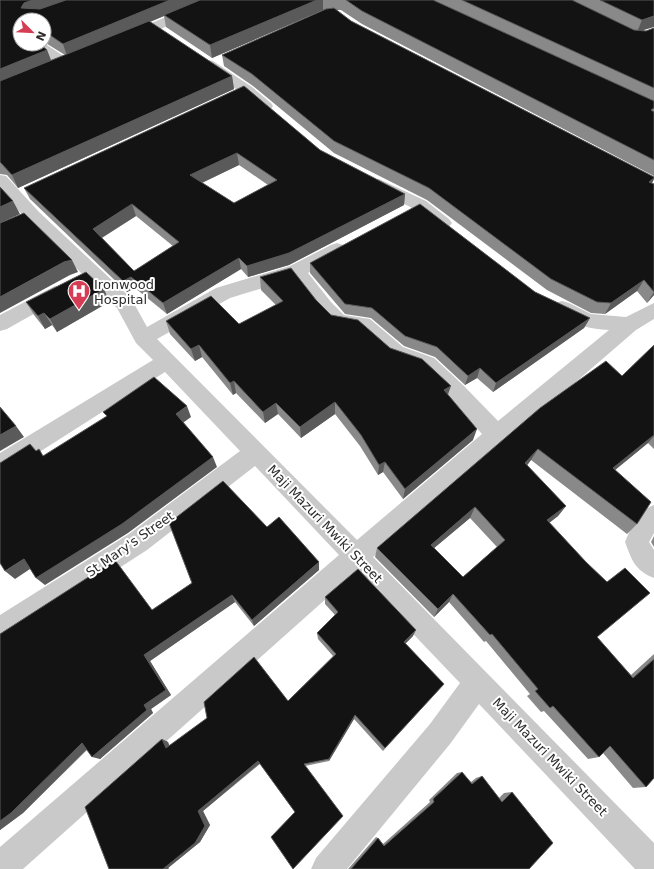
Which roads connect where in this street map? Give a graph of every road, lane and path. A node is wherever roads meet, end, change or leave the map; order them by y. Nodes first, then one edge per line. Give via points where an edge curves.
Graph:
1 (217, 0) edge
2 (117, 42) edge
3 (49, 52) edge
4 (80, 58) edge
5 (211, 61) edge
6 (66, 64) junction
7 (51, 70) edge
8 (275, 114) edge
9 (367, 178) edge
10 (15, 189) edge
11 (420, 205) junction
12 (400, 216) edge
13 (458, 234) edge
14 (352, 242) edge
15 (296, 271) junction
16 (80, 281) junction
17 (546, 300) edge
18 (654, 310) edge
19 (0, 324) edge
20 (629, 325) junction
21 (143, 338) junction
22 (167, 360) junction
23 (497, 435) junction
24 (256, 452) junction
25 (0, 465) edge
26 (654, 516) edge
27 (356, 556) junction
28 (654, 566) edge
29 (0, 630) edge
30 (478, 682) junction
31 (647, 865) edge
32 (0, 868) edge
33 (327, 869) edge

1 - 2 street via 160,32
3 - 6 street
4 - 6 street
5 - 8 street via 239,93
6 - 7 street
9 - 11 street
10 - 16 street, Maji Mazuri Mwiki Street via 27,219
11 - 12 street
11 - 13 street
14 - 15 street
15 - 21 street via 223,293
15 - 23 street via 339,322 363,324 396,353 427,364
16 - 19 street
16 - 21 street, Maji Mazuri Mwiki Street via 124,303
17 - 20 street via 588,321
18 - 20 street
20 - 23 street
21 - 22 street, Maji Mazuri Mwiki Street
22 - 24 street, Maji Mazuri Mwiki Street
22 - 25 street
23 - 27 street
24 - 27 street, Maji Mazuri Mwiki Street
24 - 29 street, St Mary's Street via 138,542
26 - 28 street via 643,528 637,542 643,557
27 - 30 street, Maji Mazuri Mwiki Street
27 - 32 street
30 - 31 street, Maji Mazuri Mwiki Street
30 - 33 street via 440,734

